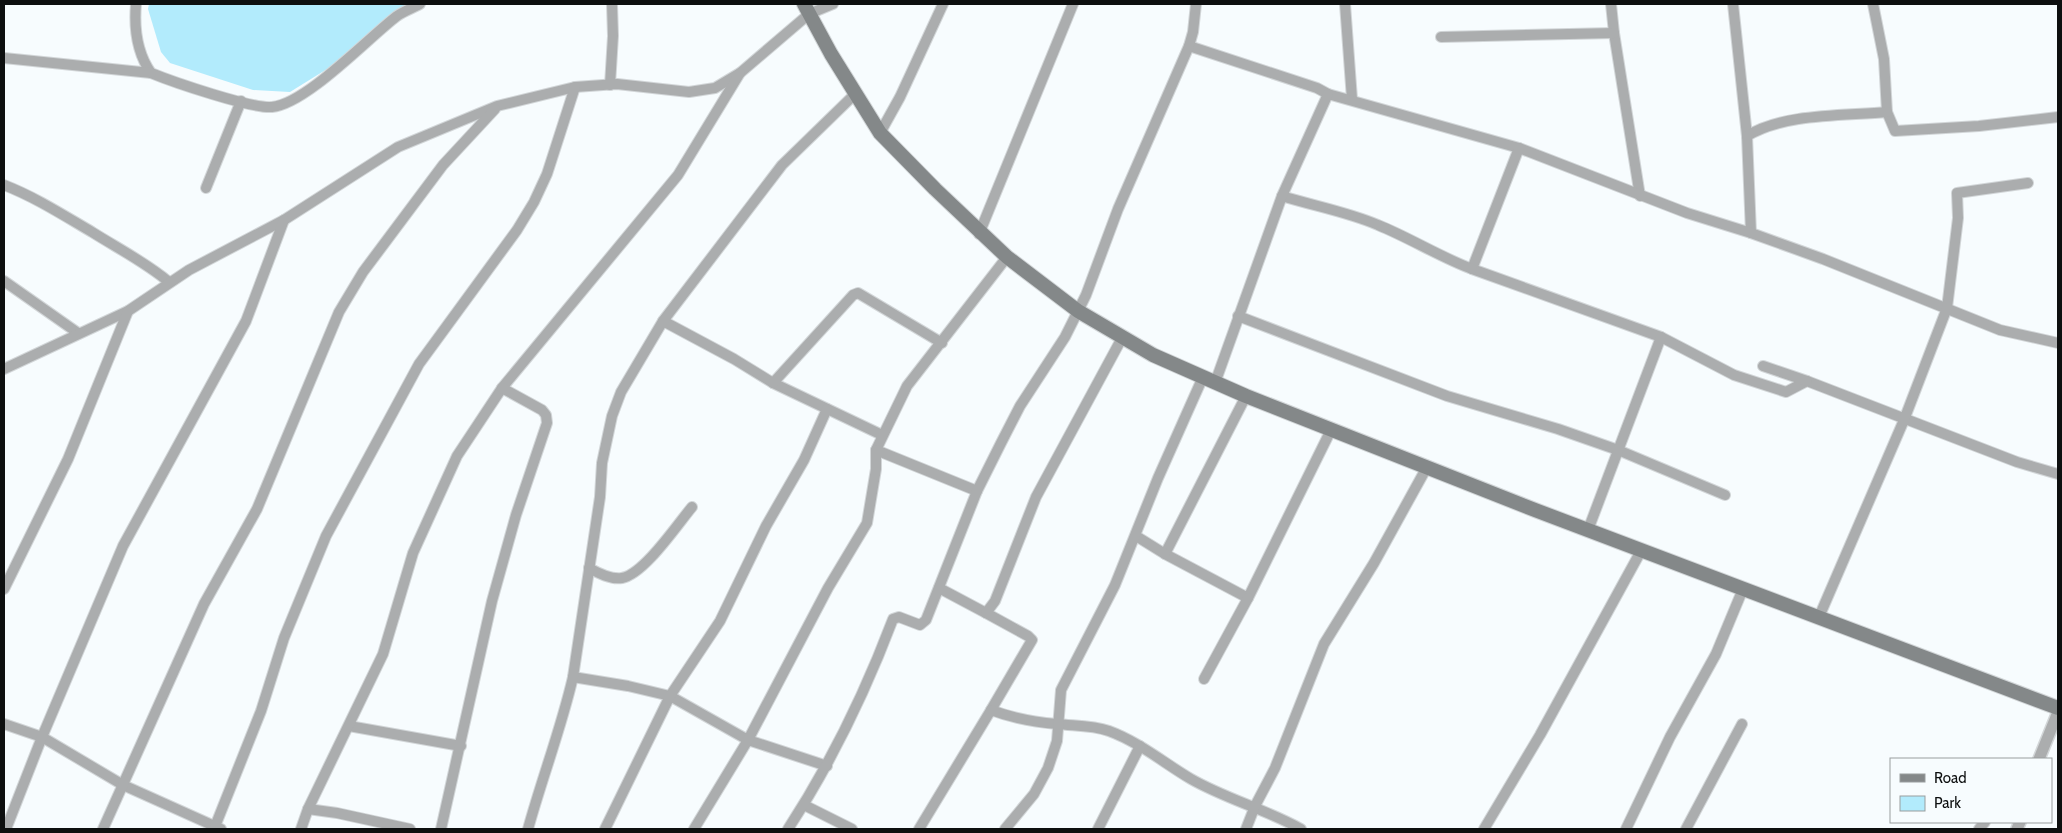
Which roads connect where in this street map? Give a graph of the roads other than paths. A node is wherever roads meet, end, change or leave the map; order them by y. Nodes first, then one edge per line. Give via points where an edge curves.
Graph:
1 (136, 4) edge
2 (420, 4) edge
3 (612, 4) edge
4 (833, 4) edge
5 (943, 4) edge
6 (1073, 4) edge
7 (1196, 4) edge
8 (1345, 4) edge
9 (1611, 4) edge
10 (1734, 4) edge
11 (1873, 4) edge
12 (807, 9) edge
13 (1614, 33) junction
14 (1441, 37) dead end
15 (1189, 46) junction
16 (4, 58) edge
17 (151, 73) junction
18 (740, 73) junction
19 (610, 84) junction
20 (575, 87) junction
21 (855, 94) junction
22 (1328, 94) junction
23 (1352, 99) junction
24 (241, 101) junction
25 (497, 106) junction
26 (1887, 112) junction
27 (2058, 117) edge
28 (880, 133) junction
29 (1747, 136) junction
30 (1519, 148) junction
31 (2028, 183) dead end
32 (4, 185) edge
33 (206, 188) dead end
34 (1282, 196) junction
35 (1640, 196) junction
36 (284, 220) junction
37 (1751, 233) junction
38 (979, 234) junction
39 (1007, 257) junction
40 (1472, 269) junction
41 (4, 281) edge
42 (169, 282) junction
43 (1947, 308) junction
44 (128, 311) junction
45 (1078, 311) junction
46 (1238, 316) junction
47 (663, 321) junction
48 (78, 333) junction
49 (1661, 337) junction
50 (1122, 338) junction
51 (942, 343) junction
52 (2058, 343) edge
53 (1763, 366) dead end
54 (4, 369) edge
55 (1209, 380) junction
56 (1807, 381) junction
57 (774, 383) junction
58 (502, 388) junction
59 (1246, 396) junction
60 (827, 409) junction
61 (1904, 420) junction
62 (1331, 430) junction
63 (882, 435) junction
64 (876, 450) junction
65 (1618, 450) junction
66 (1427, 467) junction
67 (2058, 474) edge
68 (977, 491) junction
69 (1725, 495) dead end
70 (692, 507) dead end
71 (1588, 530) junction
72 (1136, 536) junction
73 (1642, 550) junction
74 (1165, 554) junction
75 (589, 568) junction
76 (939, 588) junction
77 (4, 589) edge
78 (1743, 589) junction
79 (1248, 598) junction
80 (986, 613) junction
81 (1819, 617) junction
82 (573, 677) junction
83 (1204, 678) dead end
84 (670, 696) junction
85 (2058, 708) edge
86 (991, 710) junction
87 (2058, 712) edge
88 (4, 724) edge
89 (1742, 724) dead end
90 (1059, 725) junction
91 (349, 726) junction
92 (42, 737) junction
93 (748, 740) junction
94 (461, 746) junction
95 (1140, 746) junction
96 (2041, 754) edge
97 (827, 766) junction
98 (123, 785) junction
99 (804, 805) junction
100 (1255, 806) junction
101 (308, 809) junction
102 (6, 829) edge
103 (103, 829) edge
104 (217, 829) edge
105 (302, 829) edge
106 (410, 829) edge
107 (441, 829) edge
108 (528, 829) edge
109 (605, 829) edge
110 (694, 829) edge
111 (788, 829) edge
112 (852, 829) edge
113 (918, 829) edge
114 (1005, 829) edge
115 (1098, 829) edge
116 (1246, 829) edge
117 (1301, 829) edge
118 (1484, 829) edge
119 (1626, 829) edge
120 (1686, 829) edge

1 - 17 street via 139,44 143,61
2 - 24 street via 399,15 316,85 284,103 269,107
3 - 19 street via 614,36
4 - 12 street
5 - 28 street
6 - 38 street
7 - 15 street
8 - 23 street
9 - 13 street
10 - 29 street
11 - 26 street via 1884,59
12 - 18 street
12 - 21 main road
13 - 14 street
13 - 35 street
15 - 22 street
15 - 45 street via 1118,209
16 - 17 street
17 - 24 street
18 - 19 street via 715,88 689,92
18 - 58 street via 678,174
19 - 20 street
20 - 25 street
20 - 104 street via 547,174 534,202 419,364 326,536 284,638
21 - 28 main road
21 - 47 street via 782,165
22 - 23 street
22 - 34 street
23 - 30 street
24 - 33 street
25 - 36 street via 398,147
25 - 98 street via 443,165 363,272 339,312 257,509 204,604
26 - 27 street via 1892,129 1898,132
26 - 29 street via 1780,122
28 - 38 main road
29 - 37 street
30 - 35 street
30 - 40 street
31 - 43 street via 1957,193 1958,218
32 - 42 street via 68,217 146,263
34 - 40 street via 1376,224
34 - 46 street
35 - 37 street
36 - 42 street
36 - 92 street via 246,321 123,546
37 - 43 street
38 - 39 main road
39 - 45 main road
39 - 51 street
40 - 49 street
41 - 48 street
42 - 44 street
43 - 52 street via 2000,330
43 - 61 street
44 - 48 street
44 - 77 street via 68,459
45 - 50 main road
45 - 68 street via 1020,406
46 - 55 street
46 - 65 street via 1447,396
47 - 57 street
47 - 75 street via 621,392 612,416 602,463
48 - 54 street
49 - 56 street via 1734,375 1786,392
49 - 65 street
50 - 55 main road
50 - 80 street via 1036,497 994,601
51 - 57 street via 858,293 852,295
51 - 63 street via 906,386
53 - 56 street
55 - 59 main road
55 - 72 street via 1158,478
56 - 61 street
57 - 60 street
58 - 91 street via 457,456 427,519 413,553 390,634
58 - 94 street via 542,410 547,423 492,601
59 - 62 main road
59 - 74 street
60 - 63 street
60 - 84 street via 720,621
61 - 67 street
61 - 81 street
62 - 66 main road
62 - 79 street
63 - 64 street
64 - 68 street
64 - 93 street via 867,522 828,588
65 - 69 street
65 - 71 street
66 - 71 main road
66 - 100 street via 1324,644 1275,768
68 - 76 street
70 - 75 street via 636,571 622,578 608,577
71 - 73 main road
72 - 74 street
72 - 90 street via 1115,585 1061,690
73 - 78 main road
73 - 118 street
74 - 79 street
75 - 82 street
76 - 80 street
76 - 97 street via 923,624 899,617 893,619 867,685
78 - 81 main road
78 - 119 street via 1716,654 1670,737
79 - 83 street
80 - 86 street via 1032,640
81 - 85 main road
82 - 84 street
82 - 108 street
84 - 93 street
84 - 109 street
86 - 90 street via 1005,716
86 - 113 street
87 - 96 street
88 - 92 street
89 - 120 street
90 - 95 street via 1095,727
90 - 114 street via 1058,741 1039,786
91 - 94 street
91 - 101 street
92 - 98 street
92 - 102 street
93 - 97 street
93 - 110 street
94 - 107 street
95 - 100 street via 1197,782 1226,797
95 - 115 street
97 - 99 street
98 - 103 street
98 - 104 street
99 - 111 street
99 - 112 street
100 - 116 street
100 - 117 street
101 - 105 street
101 - 106 street via 337,812

